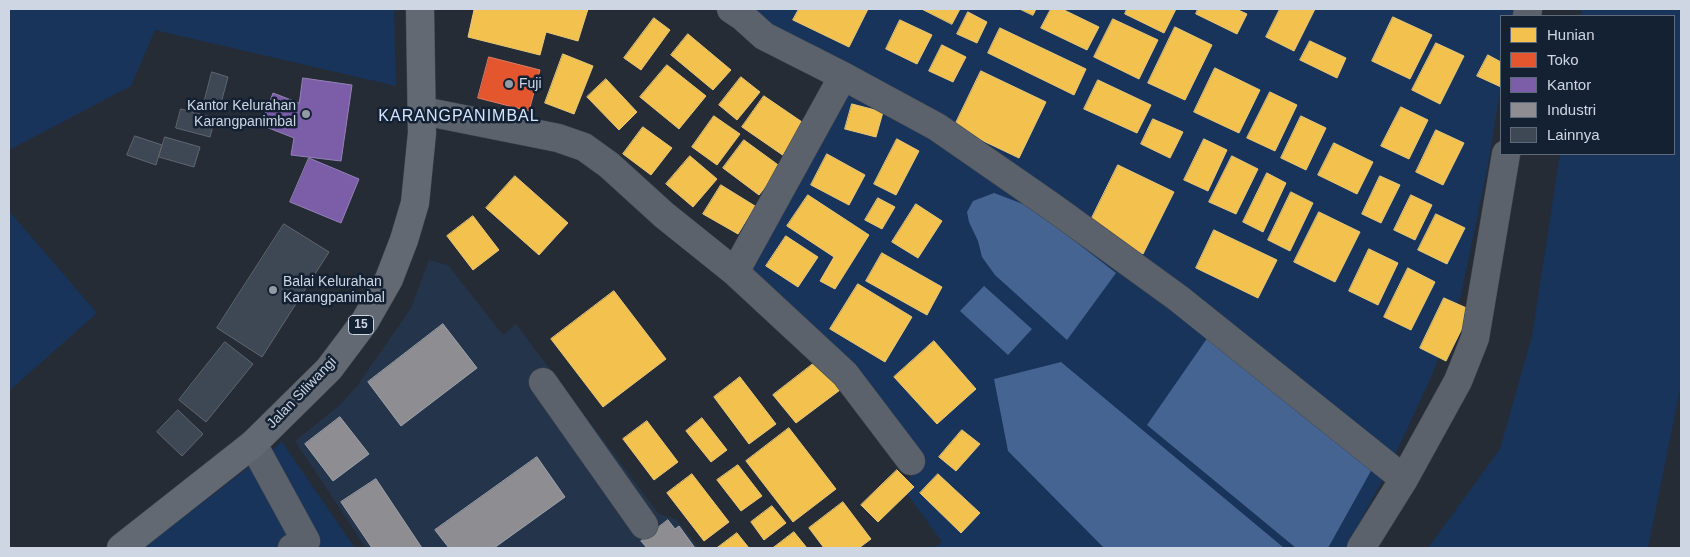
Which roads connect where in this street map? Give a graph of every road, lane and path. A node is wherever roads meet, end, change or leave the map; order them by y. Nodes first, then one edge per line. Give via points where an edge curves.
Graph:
1 (420, 9) edge
2 (731, 9) edge
3 (843, 76) junction
4 (423, 111) junction
5 (1506, 155) edge
6 (735, 272) junction
7 (543, 382) dead end
8 (253, 444) junction
9 (911, 461) dead end
10 (1404, 479) junction
11 (644, 525) dead end
12 (134, 544) edge
13 (292, 548) edge
14 (1361, 548) edge

1 - 4 highway, Jalan Siliwangi / 15
2 - 3 street via 764,36
3 - 6 street
3 - 10 street via 937,127 1051,206 1178,298
4 - 6 street via 558,138 584,147 609,164 664,216
4 - 8 highway, Jalan Siliwangi / 15 via 415,204 389,279 365,320 329,368
5 - 10 street via 1475,338 1458,381
6 - 9 street via 845,374
7 - 11 street
8 - 12 highway, Jalan Siliwangi / 15
8 - 13 street via 306,541
10 - 14 street

